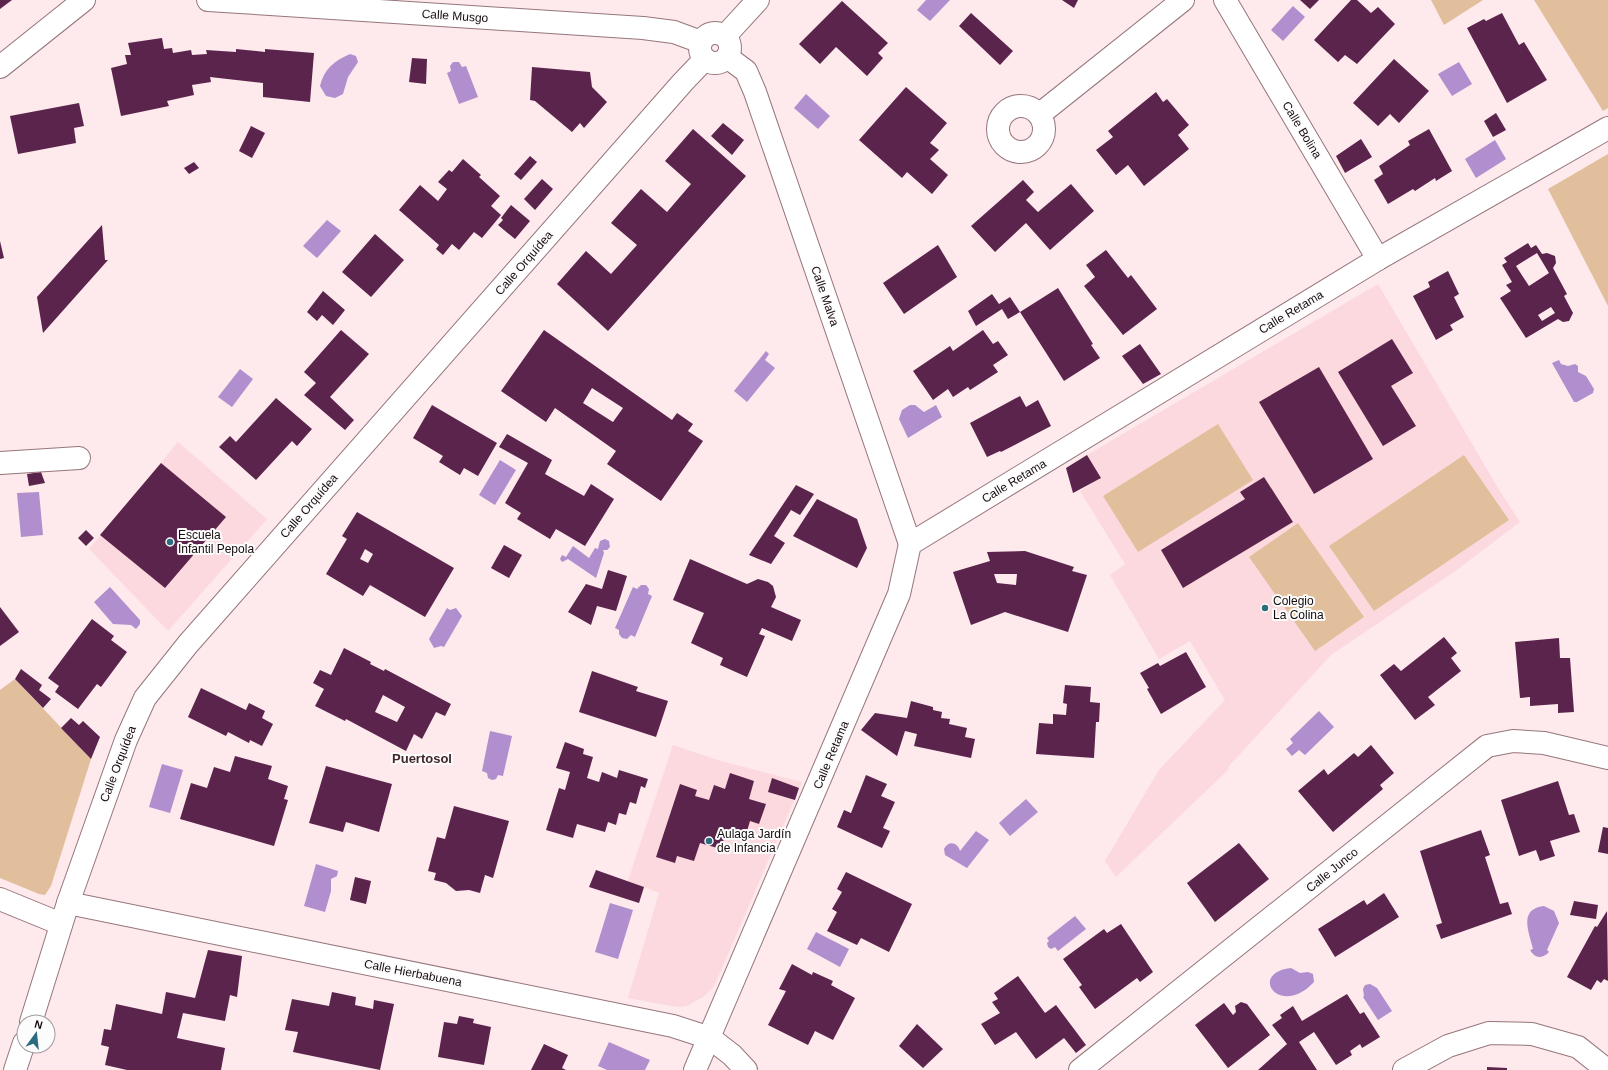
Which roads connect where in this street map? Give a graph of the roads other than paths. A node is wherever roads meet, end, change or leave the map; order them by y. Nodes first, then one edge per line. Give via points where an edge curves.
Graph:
1 (84, 0) edge
2 (208, 0) edge
3 (758, 0) edge
4 (1183, 0) edge
5 (1225, 0) edge
6 (726, 46) junction
7 (703, 50) junction
8 (0, 67) edge
9 (1040, 114) dead end
10 (1608, 128) edge
11 (1378, 259) junction
12 (79, 458) dead end
13 (0, 463) edge
14 (910, 544) junction
15 (1608, 758) edge
16 (0, 899) edge
17 (68, 903) junction
18 (61, 924) junction
19 (33, 1014) edge
20 (710, 1038) junction
21 (20, 1054) edge
22 (15, 1070) edge
23 (695, 1070) edge
24 (746, 1070) edge
25 (1080, 1070) edge
26 (1404, 1070) edge
27 (1607, 1070) edge

1 - 8 street
2 - 7 street, Calle Musgo via 643,28 674,32
3 - 6 street
4 - 9 street
5 - 11 street, Calle Bolina
6 - 7 street, Calle Orquídea via 718,32 710,33
6 - 14 street, Calle Malva via 746,71 755,92
7 - 17 street, Calle Orquídea via 672,94 193,638 145,698 126,740
10 - 11 street, Calle Retama
11 - 14 street, Calle Retama
12 - 13 street
14 - 20 street, Calle Retama via 899,594
15 - 25 street, Calle Junco via 1544,743 1513,741 1487,746
16 - 18 street
17 - 18 street, Calle Orquídea
17 - 20 street, Calle Hierbabuena via 673,1026
18 - 19 street, Calle Orquídea
20 - 23 street, Calle Retama
20 - 24 street, Calle Hierbabuena
21 - 22 street
26 - 27 street via 1448,1046 1489,1033 1532,1034 1578,1047

